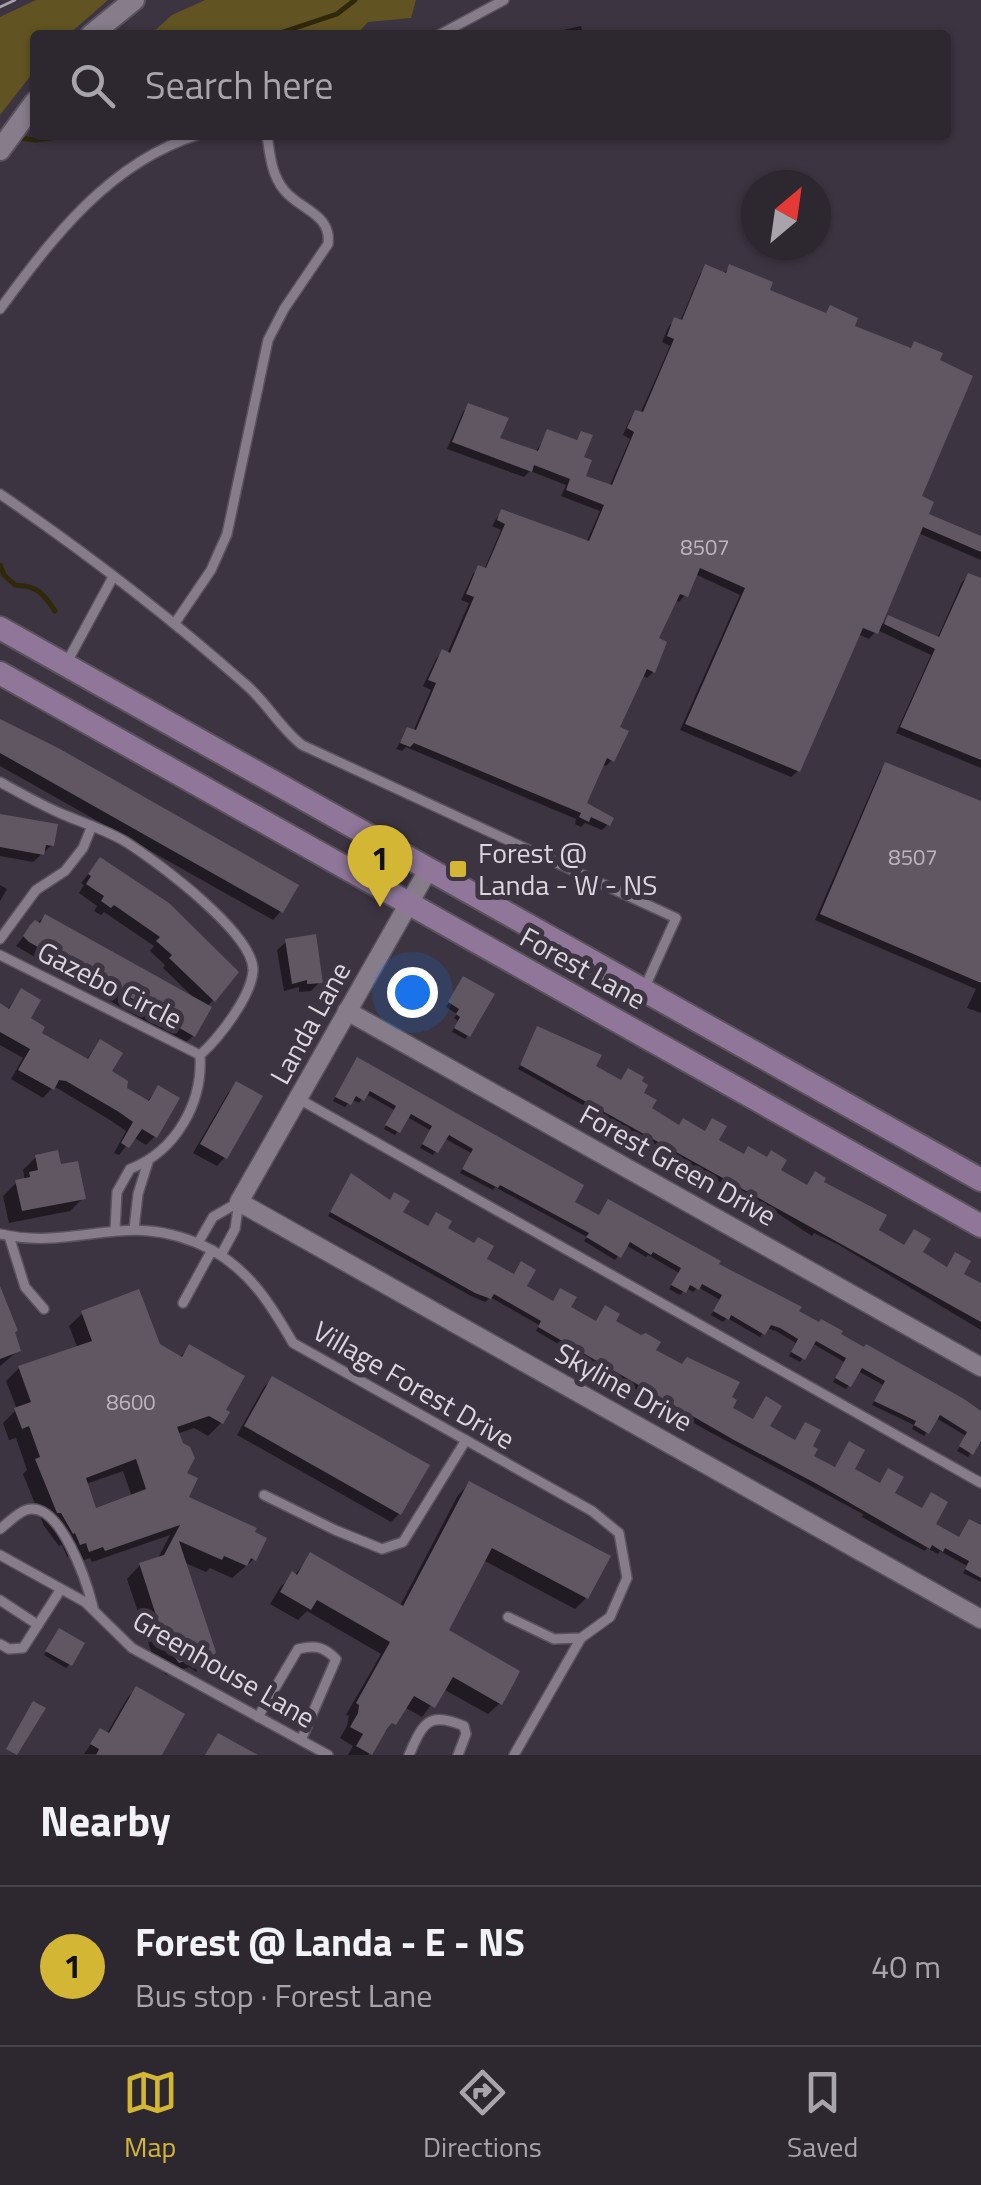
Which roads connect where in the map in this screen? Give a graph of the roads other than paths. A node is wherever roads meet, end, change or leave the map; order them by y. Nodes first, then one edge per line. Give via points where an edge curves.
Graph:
1 (134, 0) edge
2 (504, 0) edge
3 (96, 30) edge
4 (448, 30) edge
5 (30, 109) edge
6 (186, 140) edge
7 (268, 140) edge
8 (0, 150) edge
9 (2, 301) edge
10 (0, 494) edge
11 (113, 577) junction
12 (175, 623) junction
13 (0, 628) edge
14 (66, 664) junction
15 (0, 673) edge
16 (45, 698) junction
17 (0, 782) edge
18 (92, 826) junction
19 (428, 870) junction
20 (408, 904) junction
21 (0, 940) edge
22 (0, 955) edge
23 (643, 991) junction
24 (347, 1011) junction
25 (624, 1026) junction
26 (200, 1055) junction
27 (298, 1098) junction
28 (148, 1162) junction
29 (981, 1180) edge
30 (239, 1202) junction
31 (981, 1226) edge
32 (134, 1229) junction
33 (116, 1230) junction
34 (5, 1235) edge
35 (198, 1243) junction
36 (216, 1252) junction
37 (183, 1303) dead end
38 (44, 1309) dead end
39 (981, 1368) edge
40 (466, 1440) junction
41 (981, 1482) edge
42 (264, 1494) dead end
43 (0, 1529) edge
44 (0, 1555) edge
45 (61, 1588) junction
46 (0, 1600) edge
47 (94, 1609) junction
48 (508, 1617) dead end
49 (981, 1619) edge
50 (38, 1624) junction
51 (580, 1638) junction
52 (0, 1644) edge
53 (258, 1717) junction
54 (301, 1740) junction
55 (328, 1755) edge
56 (409, 1755) edge
57 (458, 1755) edge
58 (514, 1755) edge

1 - 3 street
2 - 4 lane
5 - 8 street
6 - 9 lane via 139,161 86,202
7 - 12 lane via 278,182 325,223 328,244 268,340 228,534
10 - 11 lane
11 - 12 lane
11 - 14 lane
12 - 23 lane via 252,689 302,745 676,918
13 - 14 main road, Forest Lane
14 - 16 main road
14 - 19 main road, Forest Lane
15 - 16 main road, Forest Lane
16 - 20 main road, Forest Lane
17 - 18 lane, Gazebo Circle
18 - 21 lane via 65,871 36,890
18 - 26 lane, Gazebo Circle via 168,872 247,948 253,971 238,1009
19 - 20 street, Landa Lane
19 - 23 main road, Forest Lane
20 - 24 street, Landa Lane
20 - 25 main road, Forest Lane
22 - 26 lane, Gazebo Circle
23 - 25 main road
23 - 29 main road, Forest Lane
24 - 27 street, Landa Lane
24 - 39 street, Forest Green Drive
25 - 31 main road, Forest Lane
26 - 28 lane, Gazebo Circle via 202,1080 179,1134
27 - 30 street, Landa Lane
27 - 41 lane
28 - 32 lane
28 - 33 lane, Gazebo Circle via 130,1169 117,1192
30 - 35 lane via 213,1217
30 - 36 lane via 235,1229
30 - 49 street, Skyline Drive
32 - 33 lane, Village Forest Drive
32 - 35 lane, Village Forest Drive via 168,1231
33 - 34 lane, Village Forest Drive
34 - 38 lane via 25,1287
35 - 36 lane, Village Forest Drive
36 - 37 lane
36 - 40 lane, Village Forest Drive via 252,1279 293,1343
40 - 42 lane via 403,1542 382,1549
40 - 51 lane, Village Forest Drive via 619,1533 627,1578 610,1617
43 - 47 lane via 26,1510 54,1519 86,1577
44 - 45 lane, Greenhouse Lane
45 - 47 lane, Greenhouse Lane
45 - 50 lane
46 - 50 lane
47 - 53 lane, Greenhouse Lane via 132,1648
48 - 51 lane via 554,1640
50 - 52 lane via 23,1648
51 - 58 lane
53 - 54 lane, Greenhouse Lane
53 - 54 lane via 298,1649 315,1645 328,1651 336,1659
54 - 55 lane, Greenhouse Lane
56 - 57 lane via 421,1728 434,1718 464,1726

